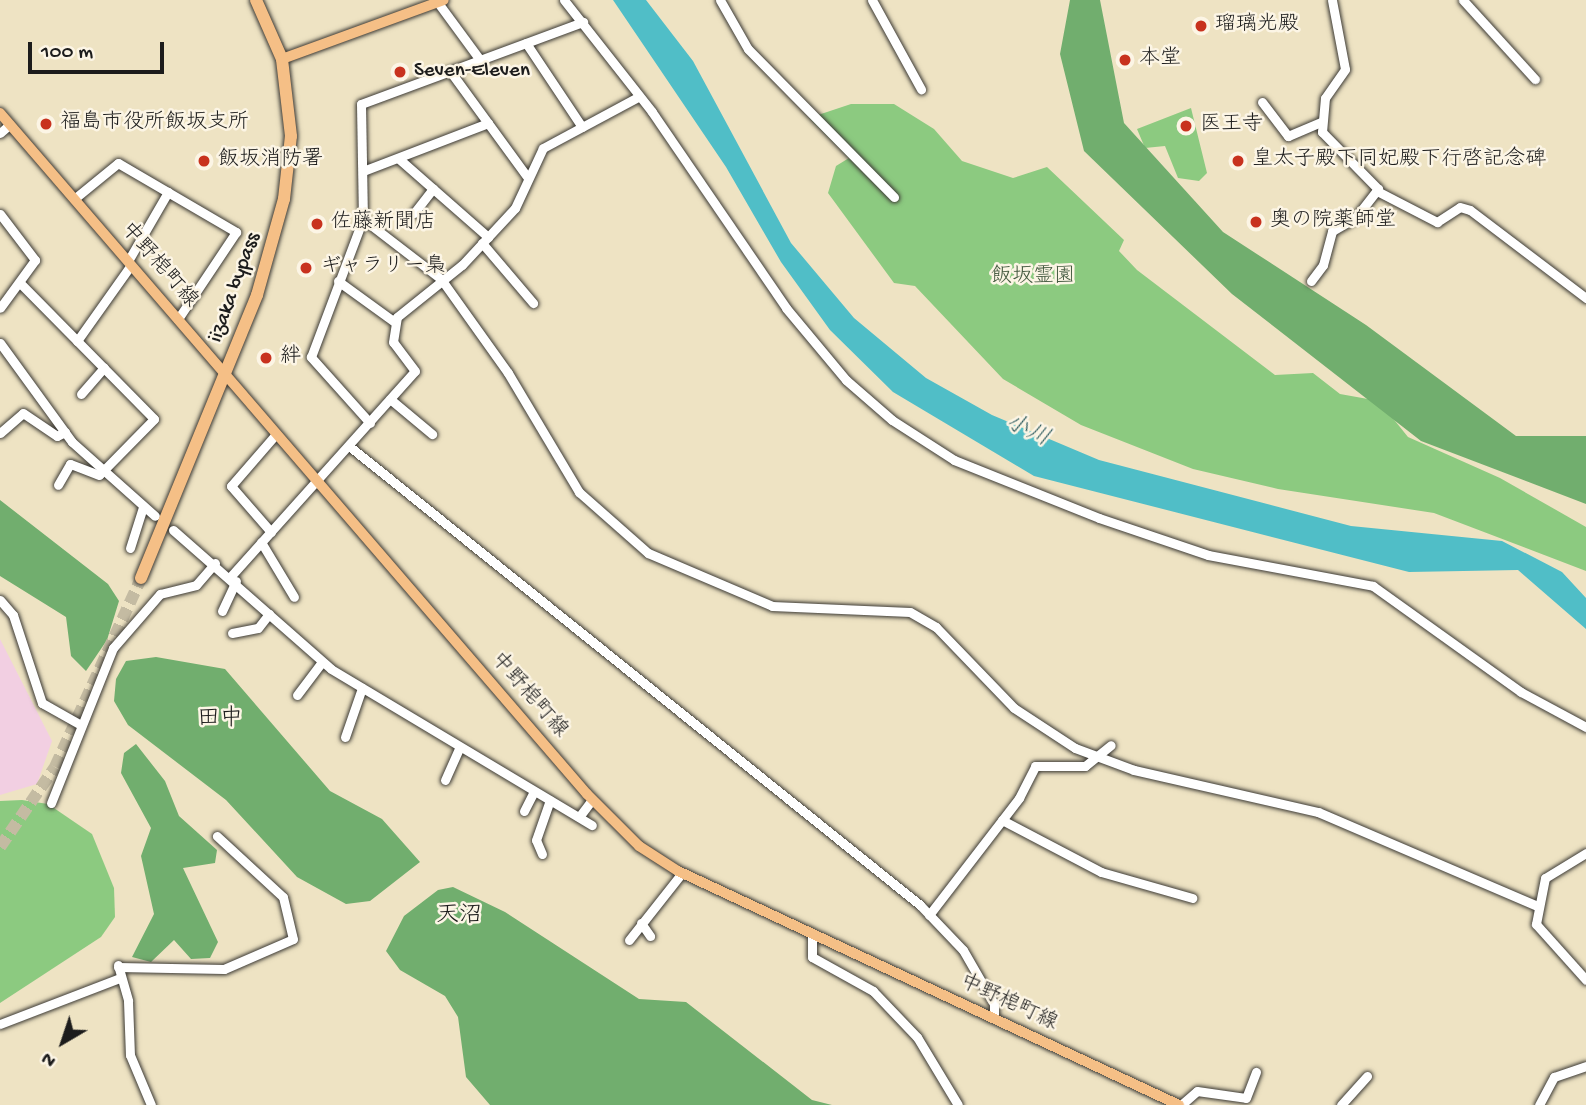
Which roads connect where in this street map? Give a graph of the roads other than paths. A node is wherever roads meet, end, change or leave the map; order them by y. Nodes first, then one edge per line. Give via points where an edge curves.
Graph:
1 (256, 0) edge
2 (564, 0) edge
3 (720, 0) edge
4 (872, 0) edge
5 (1332, 0) edge
6 (1463, 0) edge
7 (439, 1) edge
8 (583, 23) junction
9 (526, 43) junction
10 (282, 59) junction
11 (480, 60) junction
12 (450, 71) junction
13 (1535, 79) dead end
14 (921, 89) dead end
15 (638, 97) junction
16 (1262, 102) dead end
17 (0, 113) edge
18 (1321, 122) junction
19 (488, 123) junction
20 (10, 124) junction
21 (582, 127) junction
22 (0, 133) edge
23 (398, 158) junction
24 (363, 171) junction
25 (528, 178) junction
26 (433, 189) junction
27 (1377, 191) junction
28 (168, 192) junction
29 (894, 197) dead end
30 (74, 199) junction
31 (414, 213) dead end
32 (0, 214) edge
33 (363, 219) junction
34 (485, 240) junction
35 (129, 263) junction
36 (441, 279) junction
37 (338, 281) junction
38 (1311, 281) dead end
39 (22, 285) junction
40 (1586, 298) edge
41 (533, 303) dead end
42 (0, 307) edge
43 (178, 319) junction
44 (393, 321) junction
45 (78, 341) junction
46 (0, 343) edge
47 (104, 368) junction
48 (225, 374) junction
49 (81, 394) dead end
50 (390, 399) junction
51 (370, 423) junction
52 (65, 432) junction
53 (0, 433) edge
54 (276, 434) junction
55 (432, 434) dead end
56 (349, 446) junction
57 (103, 472) junction
58 (317, 481) junction
59 (58, 485) dead end
60 (142, 507) junction
61 (155, 516) dead end
62 (173, 530) dead end
63 (271, 532) junction
64 (261, 542) junction
65 (130, 548) dead end
66 (215, 563) junction
67 (141, 578) tunnel mouth
68 (233, 579) junction
69 (294, 597) dead end
70 (0, 600) edge
71 (222, 611) dead end
72 (270, 614) junction
73 (232, 633) dead end
74 (322, 662) junction
75 (362, 688) junction
76 (298, 695) dead end
77 (81, 725) junction
78 (1586, 727) edge
79 (345, 737) dead end
80 (1111, 745) dead end
81 (460, 747) junction
82 (1096, 758) junction
83 (446, 780) dead end
84 (534, 791) junction
85 (550, 800) junction
86 (592, 800) junction
87 (51, 803) dead end
88 (524, 811) dead end
89 (579, 817) junction
90 (1002, 820) junction
91 (592, 825) dead end
92 (217, 836) dead end
93 (1586, 853) edge
94 (542, 854) dead end
95 (682, 873) junction
96 (1192, 898) dead end
97 (1537, 906) junction
98 (929, 915) junction
99 (640, 923) junction
100 (812, 933) junction
101 (650, 936) dead end
102 (629, 940) dead end
103 (120, 978) junction
104 (1586, 979) edge
105 (994, 1018) junction
106 (0, 1024) edge
107 (1586, 1066) edge
108 (1256, 1072) dead end
109 (1367, 1076) dead end
110 (150, 1105) edge
111 (958, 1105) edge
112 (1180, 1105) edge
113 (1341, 1105) edge
114 (1539, 1105) edge

1 - 10 highway, iizaka bypass
2 - 8 street
3 - 29 street via 748,50
4 - 14 street
5 - 18 street via 1345,72 1325,99
6 - 13 street
7 - 10 main road
7 - 11 street
8 - 9 street
8 - 15 street
9 - 11 street
9 - 21 street
10 - 48 highway, iizaka bypass via 290,136 284,199 273,250
11 - 12 street
12 - 19 street
12 - 24 street via 361,104
15 - 21 street
15 - 78 street via 811,339 869,402 914,436 1027,492 1208,555 1374,586 1521,692
16 - 18 street via 1288,136
17 - 20 main road, 中野梍町線
18 - 27 street via 1326,139 1373,178
19 - 23 street
19 - 25 street
20 - 22 street
20 - 30 main road, 中野梍町線
21 - 25 street via 543,148
23 - 24 street
23 - 26 street
24 - 33 street
25 - 34 street via 515,208
26 - 31 street
26 - 34 street
27 - 38 street via 1356,217 1332,230 1323,265
27 - 40 street via 1437,222 1460,207 1471,210
28 - 30 street via 118,163
28 - 35 street
28 - 43 street via 236,232
30 - 35 main road, 中野梍町線
32 - 39 street via 34,253 35,267
33 - 36 street
33 - 37 street
34 - 36 street
34 - 41 street
35 - 43 main road, 中野梍町線
35 - 45 street
36 - 44 street
36 - 82 street via 508,373 579,492 625,538 772,606 910,612 936,627 1034,724
37 - 44 street
37 - 51 street via 311,357
39 - 42 street
39 - 45 street
43 - 48 main road, 中野梍町線
44 - 50 street via 398,353 415,371
45 - 47 street
46 - 52 street
47 - 49 street
47 - 57 street via 153,419
48 - 54 main road, 中野梍町線
48 - 67 highway, iizaka bypass
50 - 51 street
50 - 55 street
51 - 56 street
52 - 53 street via 57,436 23,413
52 - 57 street
54 - 58 main road, 中野梍町線
54 - 63 street via 231,486
56 - 58 street
56 - 98 street
57 - 59 street via 95,476 65,466
57 - 60 street
58 - 63 street
58 - 86 main road, 中野梍町線
60 - 61 street
60 - 65 street
62 - 66 street
63 - 64 street
64 - 68 street
64 - 69 street
66 - 68 street
66 - 77 street via 196,585 160,594 114,648
68 - 71 street
68 - 72 street
70 - 77 street via 13,615 42,704
72 - 73 street via 254,630
72 - 74 street
74 - 75 street
74 - 76 street
75 - 79 street
75 - 81 street
77 - 87 street
80 - 82 street
81 - 83 street
81 - 84 street
82 - 90 street via 1085,766 1038,763
82 - 97 street via 1318,812
84 - 85 street
84 - 88 street
85 - 89 street
85 - 94 street via 537,840
86 - 89 street
86 - 95 main road, 中野梍町線 via 639,846
89 - 91 street
90 - 96 street via 1095,870
90 - 98 street
92 - 103 street via 284,897 293,939 224,969 118,966
93 - 97 street via 1547,875
95 - 99 street via 670,896
95 - 100 main road, 中野梍町線
97 - 104 street via 1541,937
98 - 105 street via 963,950 994,1004
99 - 101 street
99 - 102 street
100 - 105 main road, 中野梍町線
100 - 111 street via 812,957 873,991 916,1037
103 - 106 street
103 - 110 street via 130,1055
105 - 112 main road, 中野梍町線
107 - 114 street via 1554,1077
108 - 112 street via 1246,1098 1197,1091
109 - 113 street

